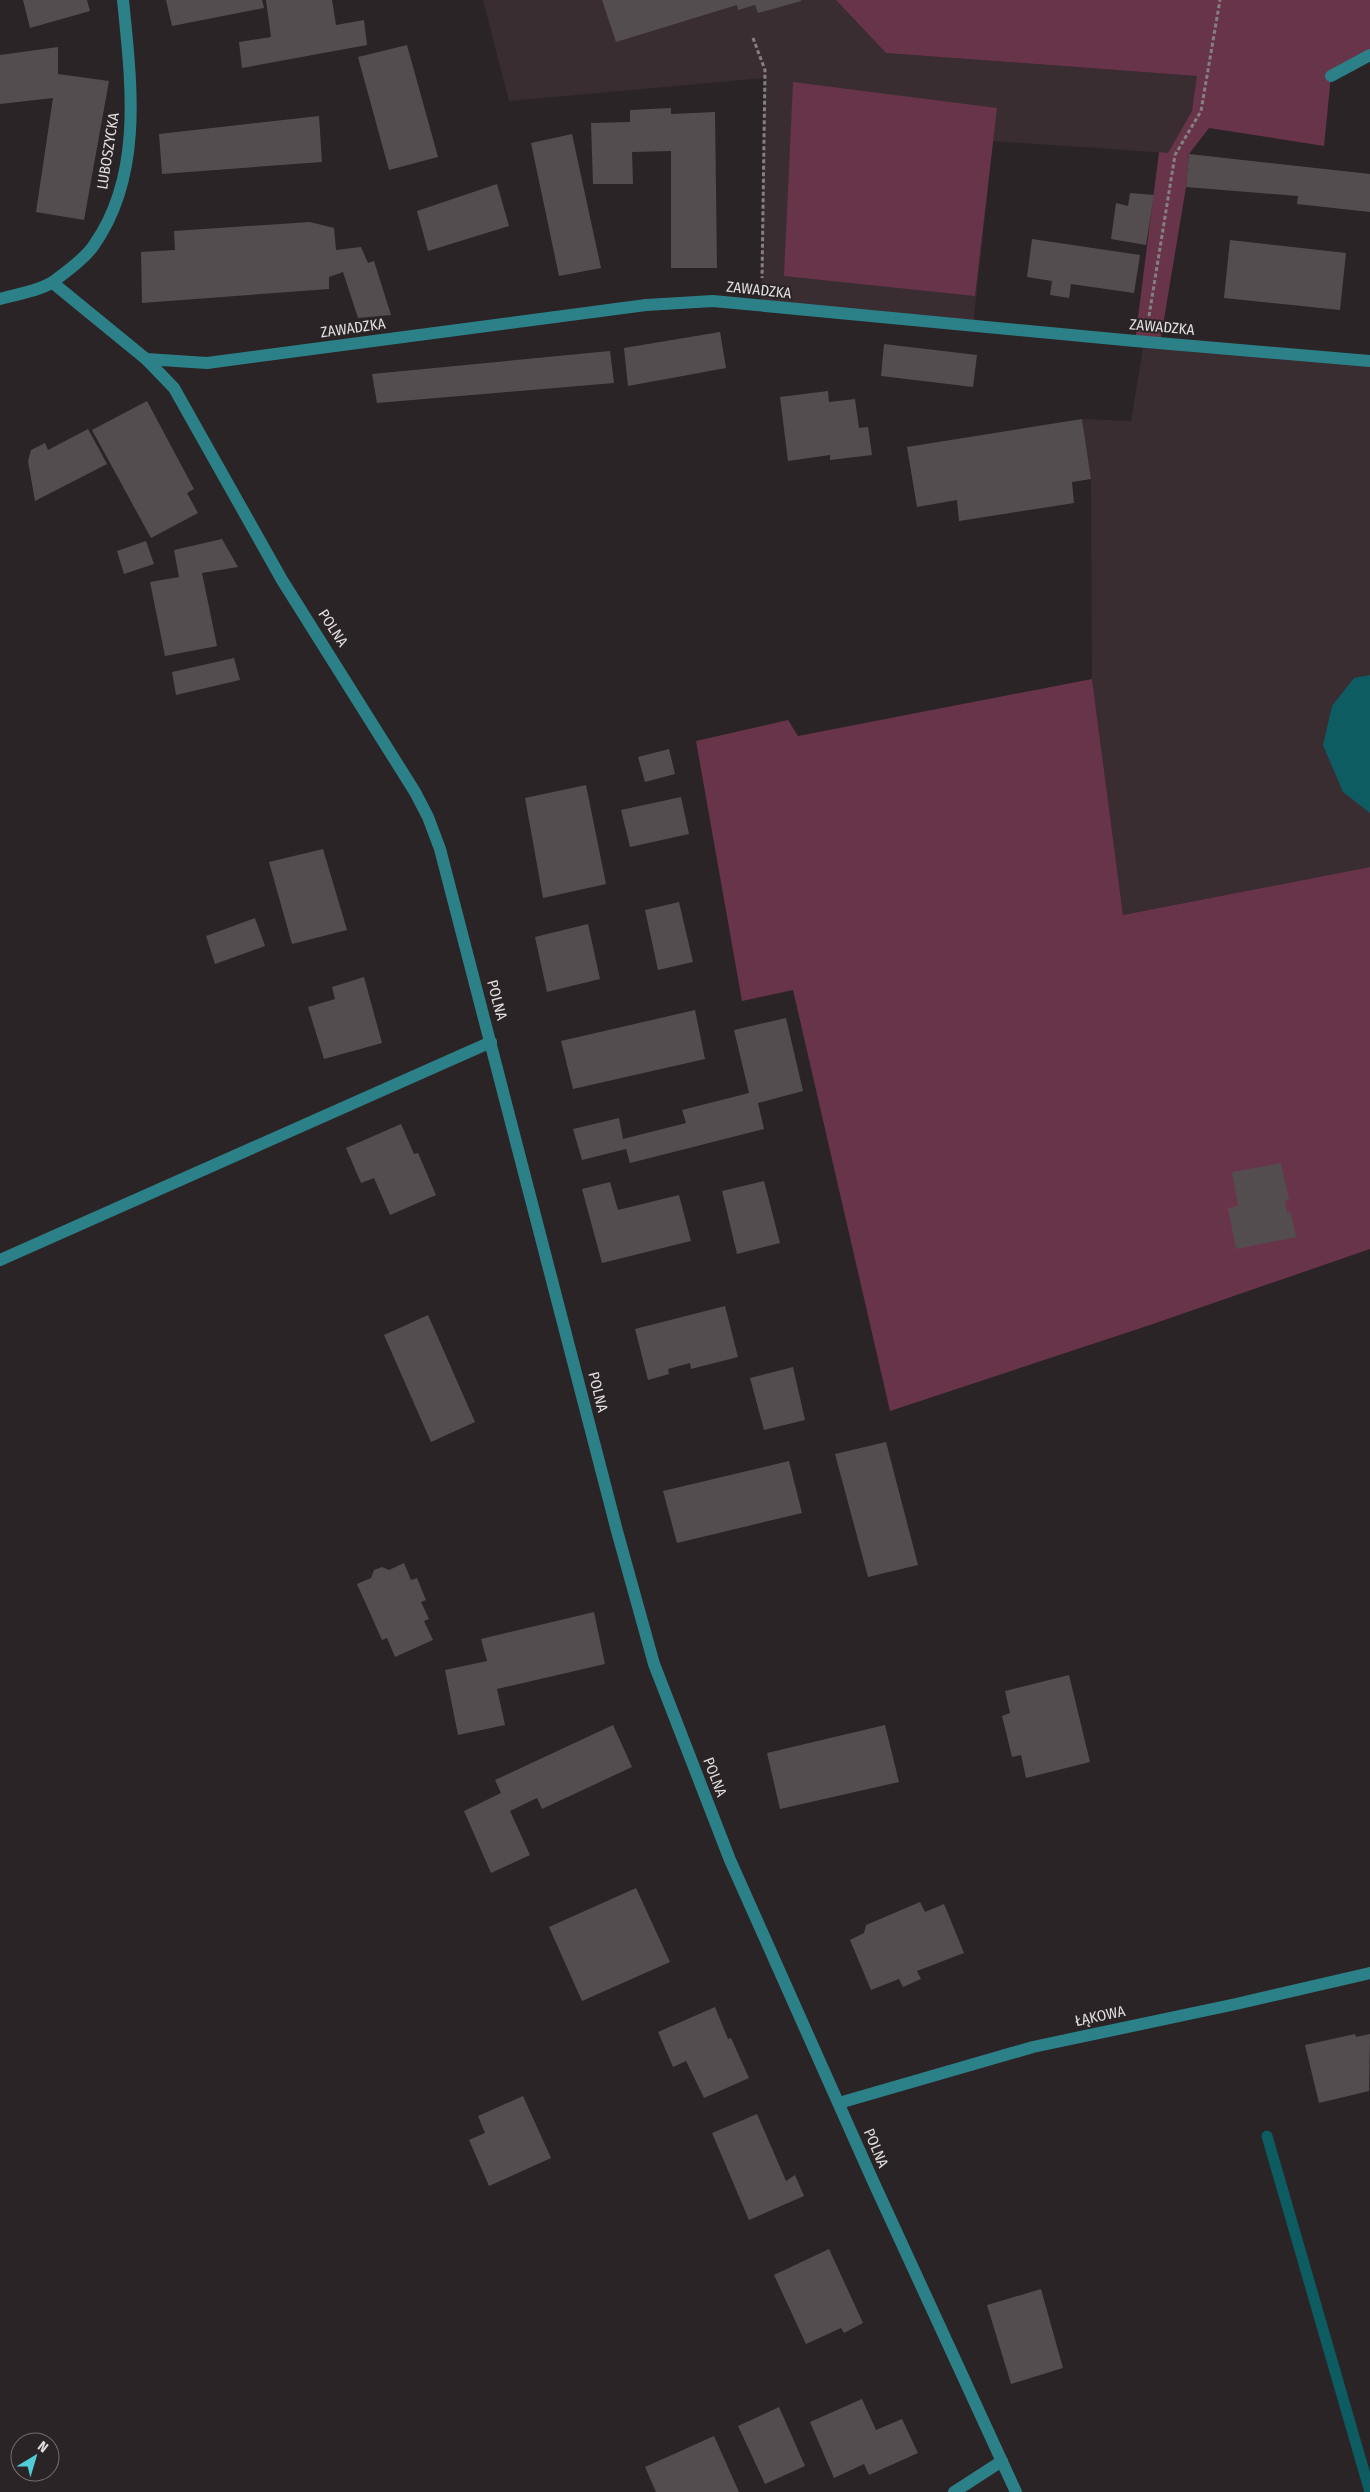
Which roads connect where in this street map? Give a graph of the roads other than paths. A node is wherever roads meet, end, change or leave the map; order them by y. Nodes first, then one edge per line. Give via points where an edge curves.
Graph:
1 (123, 0) edge
2 (1370, 55) edge
3 (1331, 76) dead end
4 (53, 283) junction
5 (0, 299) edge
6 (146, 359) junction
7 (1370, 360) edge
8 (491, 1042) junction
9 (0, 1260) edge
10 (1370, 1973) edge
11 (839, 2103) junction
12 (1002, 2461) junction
13 (954, 2492) edge
14 (1016, 2492) edge

1 - 4 street, LUBOSZYCKA via 131,75 131,120 115,205 94,246
2 - 3 street
4 - 5 street
4 - 6 street, POLNA
6 - 7 street, ZAWADZKA via 207,363 646,305 713,301
6 - 8 street, POLNA via 174,388 282,580 424,809 440,849
8 - 9 street
8 - 11 street, POLNA via 654,1664 730,1860
10 - 11 street, ŁĄKOWA via 1033,2047
11 - 12 street, POLNA
12 - 13 street
12 - 14 street, POLNA

